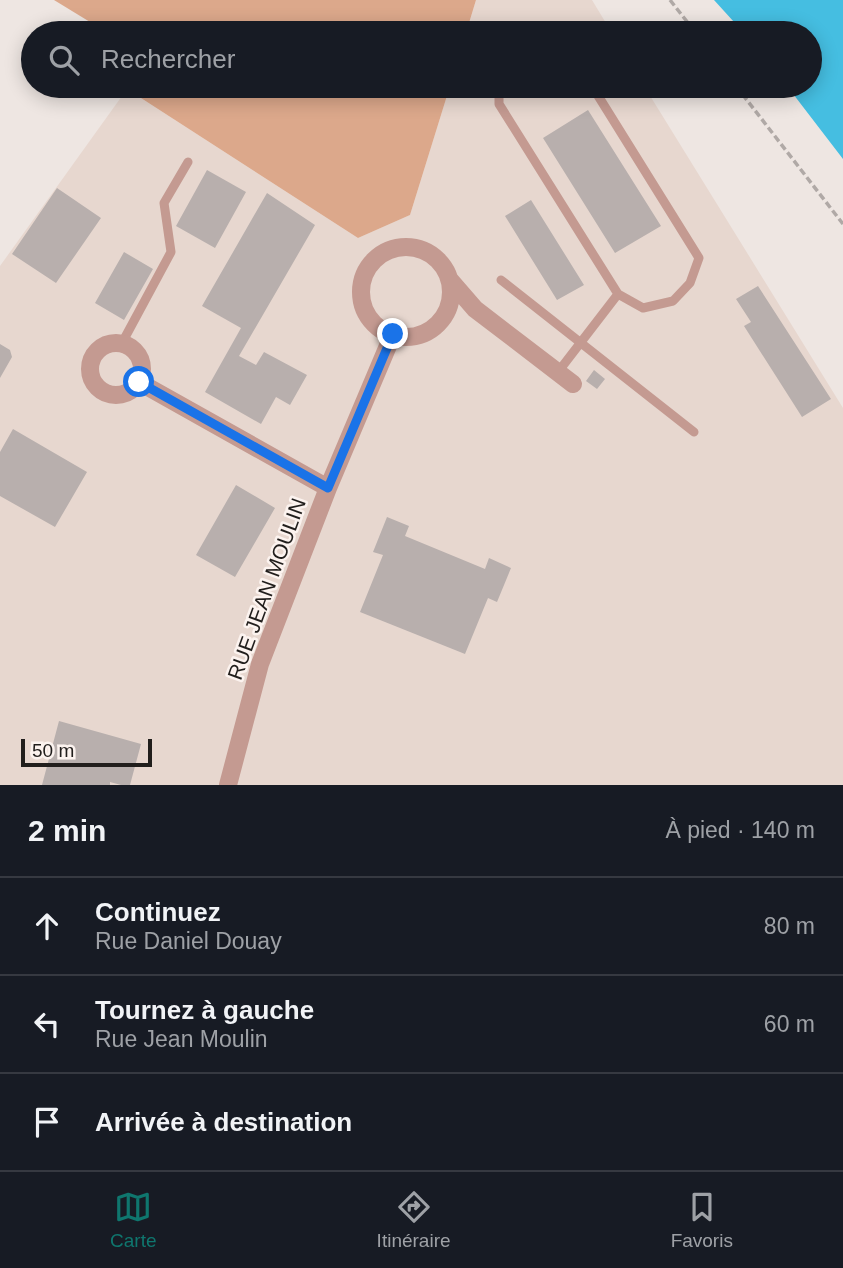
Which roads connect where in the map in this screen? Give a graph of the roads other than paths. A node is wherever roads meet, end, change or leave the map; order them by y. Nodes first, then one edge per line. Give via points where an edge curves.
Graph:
1 (499, 98) edge
2 (599, 98) edge
3 (188, 162) dead end
4 (449, 279) junction
5 (501, 280) dead end
6 (618, 294) junction
7 (475, 309) junction
8 (447, 310) junction
9 (393, 334) junction
10 (580, 342) junction
11 (121, 343) junction
12 (558, 372) junction
13 (139, 382) junction
14 (573, 384) dead end
15 (694, 432) dead end
16 (328, 488) junction
17 (228, 785) edge

1 - 6 lane
2 - 6 lane via 699,258 690,284 673,301 643,308
3 - 11 lane via 164,203 171,252
4 - 7 street
4 - 8 street
4 - 9 street via 443,266 420,249 392,249 369,265 363,278 363,306 380,328
5 - 10 lane
6 - 10 lane
7 - 8 street
7 - 12 street
8 - 9 street via 430,330 418,335
9 - 16 street, RUE JEAN MOULIN
10 - 12 lane
10 - 15 lane
11 - 13 street via 141,358
11 - 13 street via 98,349 90,375 108,394 126,394
12 - 14 street
13 - 16 street
16 - 17 street, RUE JEAN MOULIN via 260,664

